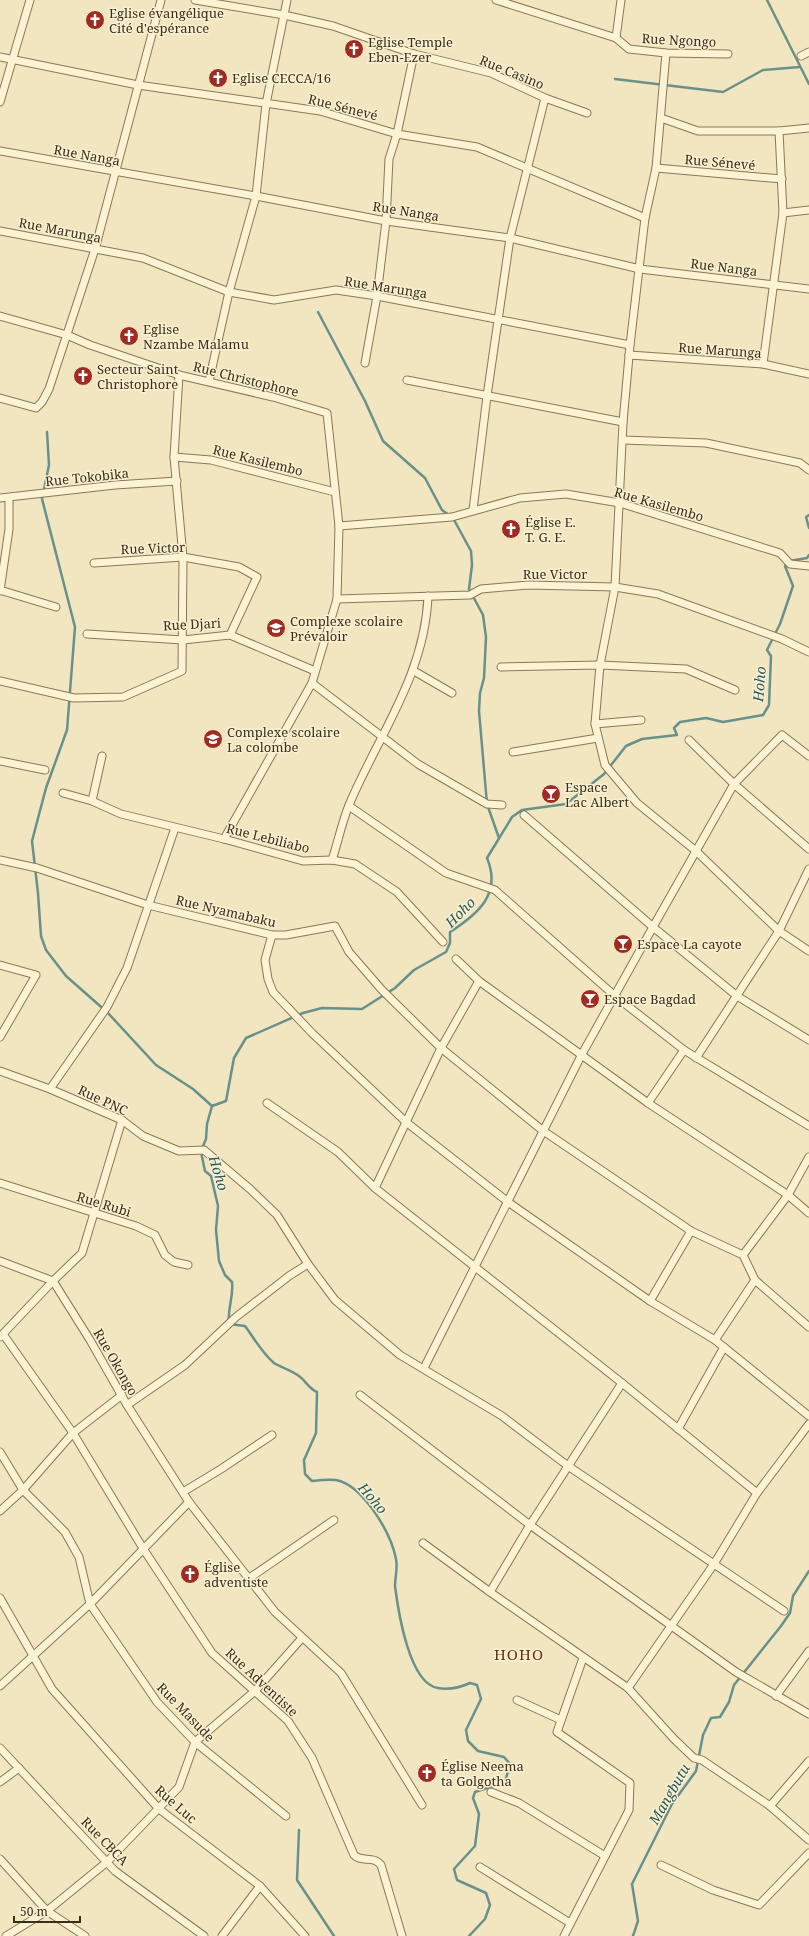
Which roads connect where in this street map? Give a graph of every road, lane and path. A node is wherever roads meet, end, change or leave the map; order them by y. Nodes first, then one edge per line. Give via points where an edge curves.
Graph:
1 (30, 0) edge
2 (161, 0) edge
3 (195, 0) edge
4 (287, 0) edge
5 (496, 0) edge
6 (621, 0) edge
7 (284, 15) junction
8 (616, 38) junction
9 (809, 52) edge
10 (666, 53) junction
11 (414, 54) junction
12 (728, 54) dead end
13 (801, 56) dead end
14 (0, 57) edge
15 (12, 60) junction
16 (138, 85) junction
17 (545, 98) junction
18 (0, 102) edge
19 (266, 104) junction
20 (587, 113) dead end
21 (661, 118) junction
22 (809, 128) edge
23 (779, 130) junction
24 (398, 134) junction
25 (0, 151) edge
26 (527, 167) junction
27 (656, 168) junction
28 (114, 172) junction
29 (782, 179) junction
30 (256, 196) junction
31 (809, 210) edge
32 (783, 213) junction
33 (645, 218) junction
34 (386, 221) junction
35 (0, 231) edge
36 (510, 238) junction
37 (95, 249) junction
38 (640, 269) junction
39 (774, 286) junction
40 (809, 289) edge
41 (229, 292) junction
42 (377, 296) junction
43 (0, 316) edge
44 (498, 320) junction
45 (67, 335) junction
46 (630, 345) junction
47 (629, 355) junction
48 (365, 363) dead end
49 (763, 364) junction
50 (809, 374) edge
51 (179, 375) junction
52 (407, 380) dead end
53 (209, 381) junction
54 (487, 396) junction
55 (0, 398) edge
56 (623, 422) junction
57 (623, 440) junction
58 (174, 457) junction
59 (809, 470) edge
60 (177, 482) junction
61 (335, 492) junction
62 (0, 498) edge
63 (9, 498) junction
64 (620, 503) junction
65 (473, 510) junction
66 (339, 526) junction
67 (183, 557) junction
68 (94, 563) dead end
69 (809, 566) edge
70 (615, 587) junction
71 (0, 590) edge
72 (428, 596) junction
73 (337, 600) junction
74 (56, 607) dead end
75 (87, 634) dead end
76 (230, 634) junction
77 (183, 640) junction
78 (809, 652) edge
79 (600, 665) junction
80 (500, 666) dead end
81 (315, 671) junction
82 (414, 671) junction
83 (0, 681) edge
84 (312, 683) junction
85 (735, 690) dead end
86 (452, 693) dead end
87 (641, 720) dead end
88 (595, 724) junction
89 (384, 737) junction
90 (598, 738) junction
91 (689, 740) dead end
92 (513, 752) dead end
93 (102, 756) dead end
94 (809, 756) edge
95 (0, 760) edge
96 (45, 770) dead end
97 (734, 784) junction
98 (63, 793) dead end
99 (92, 801) junction
100 (502, 805) dead end
101 (349, 806) junction
102 (524, 815) dead end
103 (175, 828) junction
104 (224, 839) junction
105 (809, 849) edge
106 (696, 851) junction
107 (0, 860) edge
108 (332, 860) junction
109 (809, 869) edge
110 (148, 905) junction
111 (653, 927) junction
112 (779, 931) junction
113 (272, 935) junction
114 (443, 942) dead end
115 (809, 951) edge
116 (456, 959) dead end
117 (0, 965) edge
118 (479, 981) junction
119 (614, 996) junction
120 (737, 996) junction
121 (0, 1037) edge
122 (809, 1040) edge
123 (441, 1048) junction
124 (684, 1050) junction
125 (582, 1054) junction
126 (696, 1058) junction
127 (0, 1071) edge
128 (50, 1089) junction
129 (267, 1103) dead end
130 (648, 1103) junction
131 (122, 1120) junction
132 (406, 1122) junction
133 (809, 1126) edge
134 (542, 1130) junction
135 (809, 1157) edge
136 (0, 1183) edge
137 (375, 1188) junction
138 (788, 1195) junction
139 (508, 1202) junction
140 (809, 1213) edge
141 (94, 1214) junction
142 (691, 1231) junction
143 (743, 1255) junction
144 (0, 1261) edge
145 (308, 1264) junction
146 (188, 1265) dead end
147 (475, 1267) junction
148 (755, 1280) junction
149 (53, 1281) junction
150 (650, 1301) junction
151 (809, 1327) edge
152 (2, 1336) edge
153 (716, 1340) junction
154 (724, 1346) junction
155 (424, 1368) junction
156 (622, 1383) junction
157 (122, 1395) junction
158 (360, 1395) dead end
159 (127, 1405) junction
160 (809, 1416) edge
161 (809, 1424) edge
162 (678, 1429) junction
163 (73, 1433) junction
164 (272, 1435) dead end
165 (0, 1452) edge
166 (568, 1466) junction
167 (23, 1490) junction
168 (183, 1492) junction
169 (757, 1493) junction
170 (189, 1502) junction
171 (0, 1511) edge
172 (334, 1520) dead end
173 (530, 1525) junction
174 (423, 1542) dead end
175 (144, 1550) junction
176 (714, 1564) junction
177 (248, 1579) junction
178 (490, 1592) junction
179 (0, 1598) edge
180 (90, 1604) junction
181 (784, 1611) dead end
182 (672, 1625) junction
183 (302, 1638) junction
184 (809, 1651) edge
185 (34, 1654) junction
186 (583, 1658) junction
187 (0, 1686) edge
188 (628, 1688) junction
189 (254, 1691) junction
190 (776, 1696) junction
191 (518, 1700) dead end
192 (809, 1714) edge
193 (561, 1720) junction
194 (195, 1742) junction
195 (0, 1748) edge
196 (809, 1762) edge
197 (19, 1768) junction
198 (0, 1782) edge
199 (491, 1792) dead end
200 (422, 1805) dead end
201 (770, 1806) junction
202 (159, 1809) junction
203 (286, 1816) dead end
204 (809, 1840) edge
205 (809, 1853) edge
206 (605, 1856) junction
207 (0, 1859) edge
208 (107, 1862) junction
209 (661, 1865) dead end
210 (480, 1867) dead end
211 (260, 1886) junction
212 (47, 1911) junction
213 (570, 1923) junction
214 (6, 1936) edge
215 (85, 1936) edge
216 (204, 1936) edge
217 (222, 1936) edge
218 (305, 1936) edge
219 (402, 1936) edge
220 (564, 1936) edge

1 - 15 street
2 - 16 street
3 - 7 street, Rue Casino
4 - 7 street
5 - 8 street, Rue Ngongo
6 - 8 street
7 - 11 street, Rue Casino via 333,26
7 - 19 street
8 - 10 street, Rue Ngongo via 629,49
9 - 13 street
10 - 12 street, Rue Ngongo
10 - 21 street
11 - 17 street, Rue Casino via 491,73
11 - 24 street
14 - 15 street, Rue Sénevé
15 - 16 street, Rue Sénevé
15 - 18 street
16 - 19 street, Rue Sénevé
16 - 28 street
17 - 20 street, Rue Casino
17 - 26 street
19 - 24 street, Rue Sénevé via 320,111
19 - 30 street
21 - 23 street via 698,130
21 - 27 street
22 - 23 street
23 - 29 street
24 - 26 street, Rue Sénevé via 478,147
24 - 34 street via 389,159
25 - 28 street, Rue Nanga
26 - 33 street, Rue Sénevé
26 - 36 street
27 - 29 street, Rue Sénevé
27 - 33 street
28 - 30 street, Rue Nanga
28 - 37 street
29 - 32 street
30 - 34 street, Rue Nanga
30 - 41 street
31 - 32 street
32 - 39 street
33 - 38 street
34 - 36 street, Rue Nanga
34 - 42 street
35 - 37 street, Rue Marunga
36 - 38 street, Rue Nanga
36 - 44 street
37 - 41 street, Rue Marunga via 143,258
37 - 45 street
38 - 39 street, Rue Nanga
38 - 46 street
39 - 40 street, Rue Nanga
39 - 49 street
41 - 42 street, Rue Marunga via 274,300 336,290
41 - 53 street
42 - 44 street, Rue Marunga
42 - 48 street
43 - 45 street, Rue Christophore
44 - 46 street, Rue Marunga
44 - 54 street
45 - 51 street, Rue Christophore
45 - 55 street via 50,389 36,408
46 - 47 street
47 - 49 street, Rue Marunga
47 - 56 street
49 - 50 street, Rue Marunga
51 - 53 street, Rue Christophore
51 - 58 street
52 - 54 street
53 - 61 street, Rue Christophore via 327,413
54 - 56 street
54 - 65 street
56 - 57 street
57 - 59 street via 706,443 800,463
57 - 64 street
58 - 60 street
58 - 61 street, Rue Kasilembo via 211,460
60 - 63 street, Rue Tokobika via 115,485
60 - 67 street
61 - 66 street
62 - 63 street, Rue Tokobika
63 - 71 street via 9,529
64 - 65 street, Rue Kasilembo via 566,494 520,498
64 - 69 street, Rue Kasilembo via 780,553 790,564
64 - 70 street
65 - 66 street, Rue Kasilembo via 452,517
66 - 73 street
67 - 68 street, Rue Victor
67 - 76 street, Rue Victor via 239,567 257,577
67 - 77 street
70 - 72 street, Rue Victor via 528,585 481,589 470,595
70 - 78 street, Rue Victor via 658,594 782,639
70 - 79 street
71 - 74 street
72 - 73 street, Rue Victor
72 - 82 street via 428,615
73 - 81 street
75 - 77 street, Rue Djari
76 - 77 street, Rue Djari
76 - 81 street, Rue Djari
77 - 83 street via 182,670 123,697 71,697
79 - 80 street
79 - 85 street via 686,669
79 - 88 street
81 - 84 street
82 - 86 street
82 - 89 street
84 - 89 street
84 - 104 street
87 - 88 street
88 - 90 street
89 - 100 street via 418,764 486,804
89 - 101 street
90 - 92 street
90 - 106 street via 605,765 637,803
91 - 97 street
93 - 99 street
94 - 97 street via 782,735
95 - 96 street
97 - 105 street
97 - 106 street
98 - 99 street, Rue Lebiliabo
99 - 103 street, Rue Lebiliabo via 121,814
101 - 108 street
101 - 119 street via 446,873 495,890
102 - 111 street
103 - 104 street, Rue Lebiliabo
103 - 110 street
104 - 108 street, Rue Lebiliabo via 303,862
106 - 111 street
106 - 112 street
107 - 110 street, Rue Nyamabaku
108 - 114 street, Rue Lebiliabo via 355,864 396,892
109 - 112 street
110 - 113 street, Rue Nyamabaku
110 - 128 street via 127,968 107,1007
111 - 119 street
111 - 120 street
112 - 115 street
112 - 120 street
113 - 123 street, Rue Nyamabaku via 335,926 349,952 384,992
113 - 132 street via 265,960 273,992
116 - 118 street
117 - 121 street via 36,975
118 - 123 street
118 - 125 street
119 - 124 street
119 - 125 street
120 - 122 street
120 - 126 street
123 - 132 street
123 - 134 street
124 - 126 street
124 - 130 street
125 - 130 street
125 - 134 street
126 - 133 street
127 - 128 street, Rue PNC
128 - 131 street, Rue PNC
129 - 137 street via 338,1152
130 - 138 street
131 - 141 street
131 - 145 street, Rue PNC via 143,1136 179,1151 204,1150 276,1215
132 - 137 street
132 - 139 street
134 - 139 street
134 - 142 street
135 - 138 street
136 - 141 street, Rue Rubi
137 - 147 street
138 - 140 street
138 - 143 street
139 - 147 street
139 - 150 street
141 - 146 street, Rue Rubi via 136,1226 155,1235 165,1255 174,1262
141 - 149 street via 82,1253
142 - 143 street
142 - 150 street
143 - 148 street
144 - 149 street
145 - 155 street via 335,1300 400,1354
145 - 159 street via 236,1317 185,1365
147 - 155 street
147 - 156 street
148 - 151 street
148 - 153 street
149 - 152 street
149 - 157 street, Rue Okongo
150 - 153 street
152 - 163 street
153 - 154 street
154 - 160 street
154 - 162 street
155 - 166 street via 502,1416
156 - 162 street
156 - 166 street
157 - 159 street, Rue Okongo
157 - 163 street
158 - 173 street
159 - 168 street, Rue Okongo
161 - 169 street
162 - 169 street
163 - 167 street
163 - 175 street
164 - 168 street
165 - 167 street
166 - 173 street
166 - 176 street
167 - 171 street
167 - 180 street via 65,1532 79,1557
168 - 170 street, Rue Okongo
169 - 176 street
170 - 175 street
170 - 177 street, Rue Okongo
172 - 177 street
173 - 178 street
173 - 182 street
174 - 178 street
175 - 180 street
175 - 189 street, Rue Adventiste via 212,1653
176 - 181 street
176 - 182 street
177 - 183 street, Rue Okongo via 275,1612
178 - 186 street
179 - 185 street, Rue Luc
180 - 185 street
180 - 194 street, Rue Masude via 156,1702
182 - 188 street
182 - 190 street via 736,1672
183 - 189 street
183 - 200 street, Rue Okongo via 342,1673
184 - 190 street
185 - 187 street
185 - 202 street, Rue Luc via 52,1689
186 - 188 street
186 - 193 street
188 - 201 street via 694,1758 702,1760
189 - 194 street
189 - 219 street, Rue Adventiste via 288,1721 312,1758 354,1855 362,1859 378,1860
190 - 192 street
191 - 193 street
193 - 206 street via 557,1732 630,1783 629,1810
194 - 202 street via 179,1787
194 - 203 street, Rue Masude
195 - 197 street, Rue CBCA
196 - 201 street
197 - 198 street
197 - 208 street, Rue CBCA
199 - 206 street via 519,1803
201 - 204 street
202 - 208 street
202 - 211 street, Rue Luc
205 - 209 street via 759,1905 713,1890
206 - 213 street
207 - 212 street
208 - 212 street
208 - 216 street, Rue CBCA via 115,1871
210 - 213 street
211 - 217 street
211 - 218 street, Rue Luc
212 - 214 street
212 - 215 street
213 - 220 street

